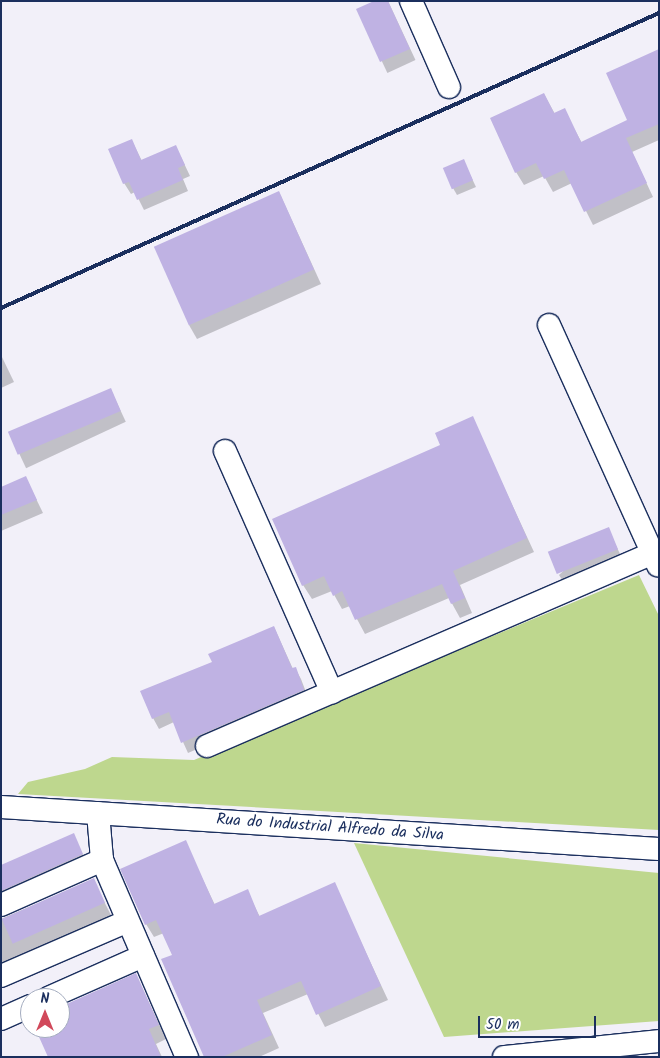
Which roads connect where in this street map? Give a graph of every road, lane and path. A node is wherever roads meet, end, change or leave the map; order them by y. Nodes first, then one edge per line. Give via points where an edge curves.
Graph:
1 (411, 1) edge
2 (450, 87) dead end
3 (549, 325) dead end
4 (225, 451) dead end
5 (656, 560) edge
6 (332, 692) junction
7 (207, 746) dead end
8 (1, 807) edge
9 (98, 813) junction
10 (659, 849) edge
11 (102, 860) junction
12 (1, 905) edge
13 (128, 920) junction
14 (143, 956) junction
15 (1, 976) edge
16 (70, 988) edge
17 (20, 1010) edge
18 (1, 1019) edge
19 (659, 1041) edge
20 (577, 1053) edge
21 (187, 1057) edge
22 (504, 1057) edge

1 - 2 street
3 - 5 street
4 - 6 street
5 - 6 street
6 - 7 street
8 - 9 street, Rua do Industrial Alfredo da Silva
9 - 10 street, Rua do Industrial Alfredo da Silva
9 - 11 street
11 - 12 street
11 - 13 street
13 - 14 street
13 - 15 street
14 - 16 street
14 - 21 street
17 - 18 street
19 - 20 street
20 - 22 street

